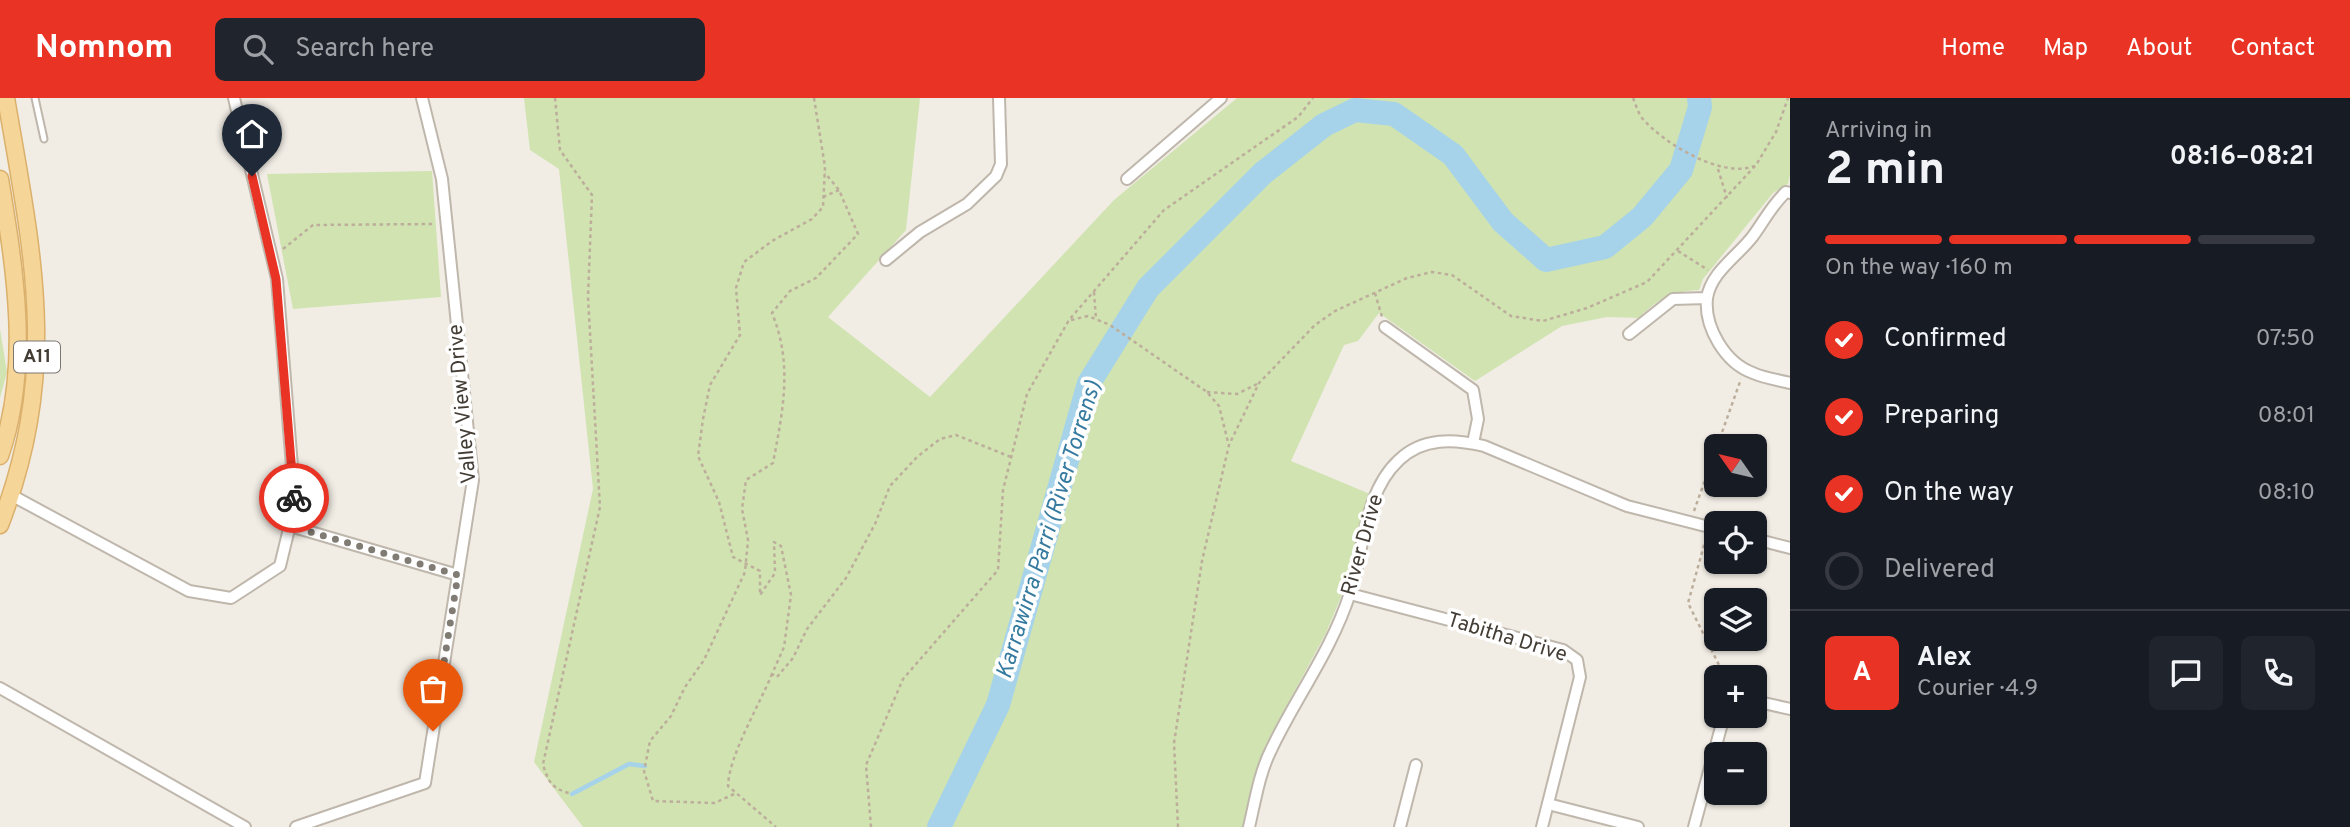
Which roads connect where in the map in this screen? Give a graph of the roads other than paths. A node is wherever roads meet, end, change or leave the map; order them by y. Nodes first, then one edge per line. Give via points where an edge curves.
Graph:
1 (6, 98) edge
2 (35, 98) edge
3 (234, 98) edge
4 (422, 98) edge
5 (999, 98) edge
6 (1213, 100) edge
7 (44, 139) dead end
8 (0, 179) edge
9 (1127, 179) dead end
10 (1788, 192) edge
11 (886, 260) dead end
12 (1707, 298) junction
13 (1385, 327) road end
14 (1629, 334) dead end
15 (1790, 383) edge
16 (1473, 443) junction
17 (0, 456) edge
18 (11, 495) junction
19 (0, 525) edge
20 (290, 526) junction
21 (1704, 526) edge
22 (1767, 542) edge
23 (1790, 548) edge
24 (458, 575) junction
25 (1350, 594) junction
26 (0, 688) edge
27 (1767, 704) edge
28 (1790, 709) edge
29 (1721, 728) edge
30 (1416, 765) dead end
31 (1548, 804) junction
32 (245, 827) edge
33 (296, 827) edge
34 (1248, 827) edge
35 (1400, 827) edge
36 (1542, 827) edge
37 (1638, 827) edge
38 (1693, 827) edge

1 - 18 main road, A11 via 33,257 38,323 30,419
2 - 7 lane
3 - 20 street via 276,279 295,504
4 - 24 street, Valley View Drive via 442,179 473,480
5 - 11 street via 1001,164 996,176 975,198 920,232
6 - 9 street
8 - 17 main road, A11 via 17,306 18,357 14,401
10 - 12 street via 1717,275
12 - 14 street via 1673,299
12 - 15 street via 1713,332 1724,351 1753,373
13 - 16 street via 1473,390 1478,419
16 - 21 street, River Drive via 1627,506
16 - 25 street, River Drive via 1449,440 1422,445 1388,471 1374,501
18 - 19 main road, A11
18 - 20 street via 189,591 231,598 280,566
20 - 24 street
22 - 23 street
24 - 33 street, Valley View Drive via 425,783
25 - 31 street, Tabitha Drive via 1563,650 1577,660 1580,677
25 - 34 street, River Drive via 1335,632 1270,751
26 - 32 street
27 - 28 street
29 - 38 street
30 - 35 street
31 - 36 street, Tabitha Drive
31 - 37 street

